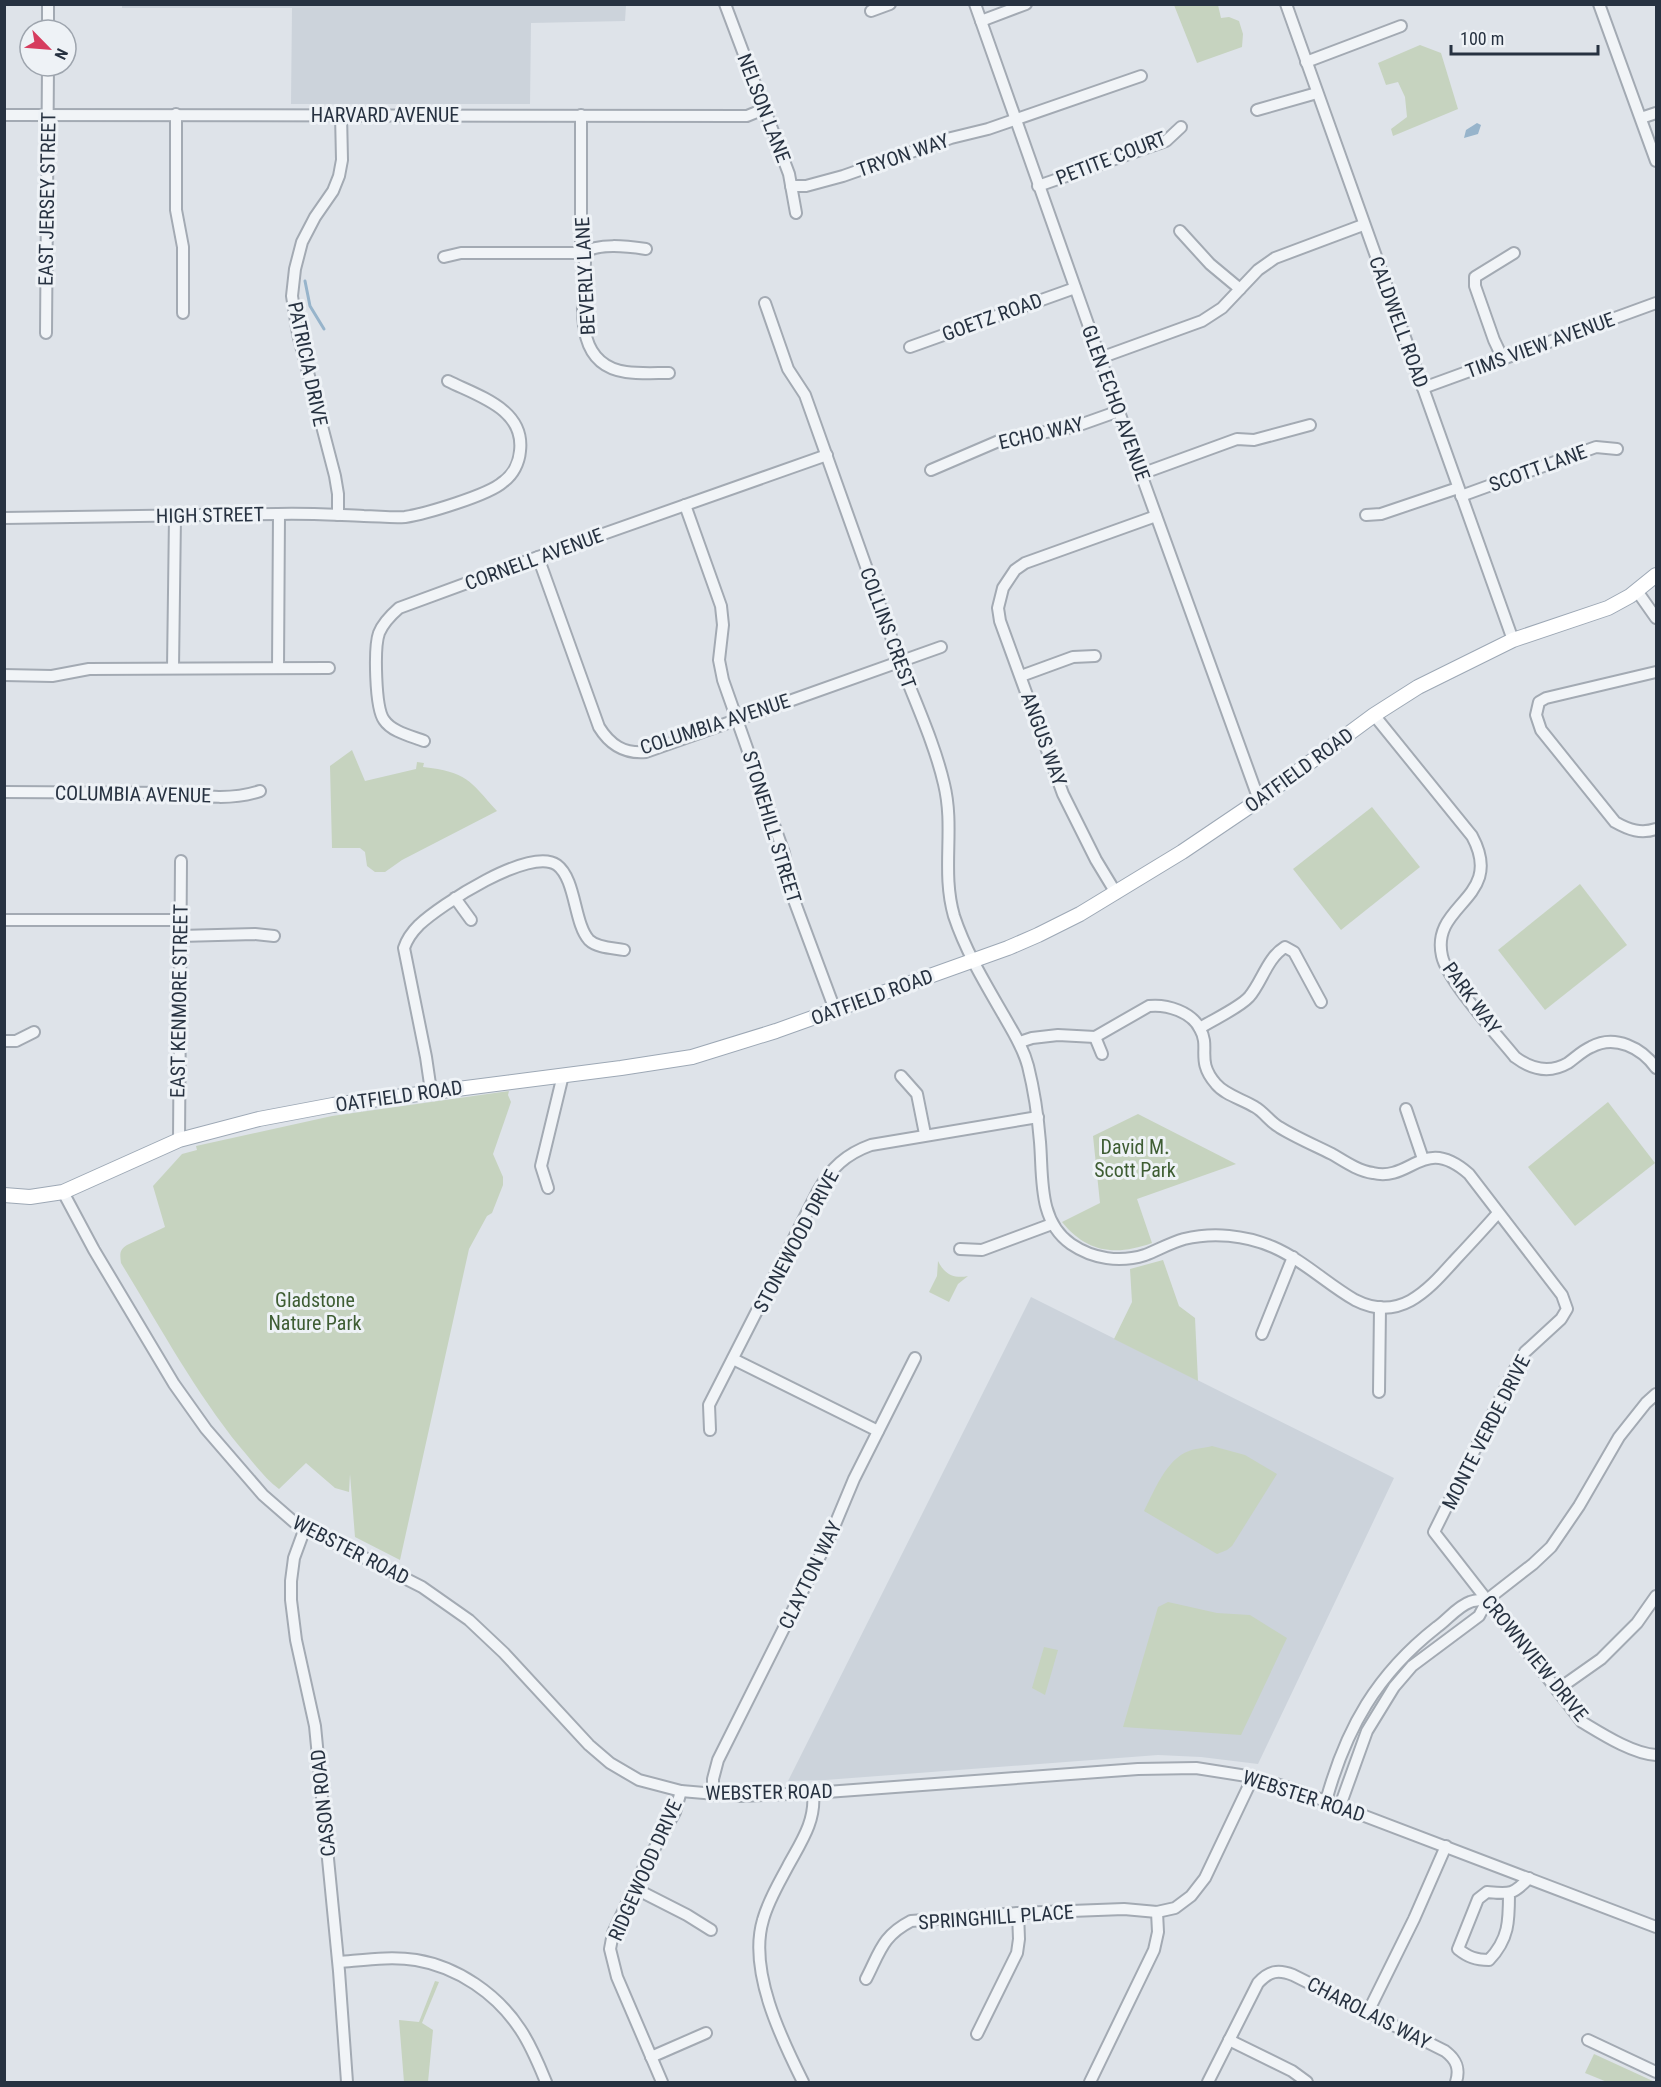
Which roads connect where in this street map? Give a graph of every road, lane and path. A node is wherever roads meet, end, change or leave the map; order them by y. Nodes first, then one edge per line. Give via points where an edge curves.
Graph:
1 (724, 4) edge
2 (890, 4) edge
3 (975, 4) edge
4 (1026, 4) edge
5 (1286, 4) edge
6 (1599, 4) edge
7 (871, 12) dead end
8 (981, 21) junction
9 (1401, 26) dead end
10 (1306, 62) junction
11 (1141, 76) dead end
12 (48, 78) edge
13 (1317, 93) junction
14 (764, 109) junction
15 (1257, 110) dead end
16 (1656, 113) edge
17 (176, 114) junction
18 (341, 114) junction
19 (4, 115) edge
20 (581, 115) junction
21 (48, 116) junction
22 (1641, 118) junction
23 (1015, 120) junction
24 (1181, 127) dead end
25 (1656, 161) edge
26 (791, 186) junction
27 (1038, 186) junction
28 (796, 213) dead end
29 (1364, 225) junction
30 (1180, 231) dead end
31 (645, 249) dead end
32 (581, 253) junction
33 (1514, 254) dead end
34 (444, 257) dead end
35 (1075, 288) junction
36 (1240, 289) junction
37 (765, 303) dead end
38 (1656, 303) edge
39 (183, 313) dead end
40 (46, 333) dead end
41 (910, 347) dead end
42 (1100, 358) junction
43 (1503, 358) junction
44 (669, 373) dead end
45 (448, 381) dead end
46 (1423, 388) junction
47 (1119, 411) junction
48 (1310, 425) dead end
49 (1617, 449) dead end
50 (827, 455) junction
51 (931, 470) dead end
52 (1141, 474) junction
53 (1460, 492) junction
54 (685, 505) junction
55 (279, 514) junction
56 (338, 515) junction
57 (1366, 515) dead end
58 (175, 516) junction
59 (1156, 516) junction
60 (4, 518) edge
61 (538, 557) junction
62 (1656, 575) edge
63 (1637, 591) junction
64 (1656, 618) edge
65 (1513, 640) junction
66 (941, 647) dead end
67 (1095, 656) dead end
68 (899, 662) junction
69 (173, 668) junction
70 (279, 668) junction
71 (329, 668) dead end
72 (1656, 672) edge
73 (4, 675) edge
74 (1021, 676) junction
75 (1374, 715) junction
76 (737, 718) junction
77 (424, 741) dead end
78 (260, 791) dead end
79 (4, 792) edge
80 (1259, 800) junction
81 (1656, 829) edge
82 (181, 861) dead end
83 (1116, 893) junction
84 (455, 898) junction
85 (4, 920) edge
86 (180, 920) junction
87 (471, 920) dead end
88 (180, 936) junction
89 (274, 936) dead end
90 (624, 950) dead end
91 (973, 961) junction
92 (1321, 1002) dead end
93 (836, 1010) junction
94 (1200, 1028) junction
95 (34, 1032) dead end
96 (1095, 1037) junction
97 (4, 1041) edge
98 (1020, 1042) junction
99 (1102, 1054) dead end
100 (1656, 1068) edge
101 (563, 1075) junction
102 (902, 1076) dead end
103 (430, 1091) junction
104 (1406, 1109) dead end
105 (1038, 1117) junction
106 (925, 1134) junction
107 (179, 1140) junction
108 (1423, 1159) junction
109 (548, 1188) dead end
110 (63, 1192) junction
111 (4, 1195) edge
112 (1498, 1213) junction
113 (1052, 1224) junction
114 (960, 1249) dead end
115 (1293, 1257) junction
116 (1380, 1307) junction
117 (1262, 1334) dead end
118 (915, 1358) dead end
119 (734, 1359) junction
120 (1379, 1392) dead end
121 (1656, 1394) edge
122 (710, 1430) dead end
123 (878, 1431) junction
124 (305, 1528) junction
125 (1434, 1532) joint
126 (1656, 1596) edge
127 (1488, 1599) junction
128 (1557, 1690) junction
129 (1656, 1755) edge
130 (1253, 1777) junction
131 (681, 1791) junction
132 (813, 1793) junction
133 (713, 1795) junction
134 (1326, 1801) junction
135 (1340, 1806) junction
136 (1446, 1846) junction
137 (1529, 1878) junction
138 (634, 1888) junction
139 (1509, 1894) junction
140 (1156, 1912) junction
141 (1018, 1913) junction
142 (1656, 1927) edge
143 (711, 1930) dead end
144 (339, 1962) junction
145 (866, 1979) dead end
146 (1368, 2012) junction
147 (706, 2033) dead end
148 (977, 2034) dead end
149 (1230, 2040) junction
150 (1588, 2040) dead end
151 (651, 2057) junction
152 (1656, 2072) edge
153 (346, 2082) edge
154 (546, 2082) edge
155 (662, 2082) edge
156 (803, 2082) edge
157 (1090, 2082) edge
158 (1208, 2082) edge
159 (1307, 2082) edge
160 (1456, 2082) edge

1 - 14 street, NELSON LANE
2 - 7 street
3 - 8 street, GLEN ECHO AVENUE
4 - 8 street
5 - 10 street, CALDWELL ROAD
6 - 22 street
8 - 23 street, GLEN ECHO AVENUE
9 - 10 street
10 - 13 street, CALDWELL ROAD
11 - 23 street, TRYON WAY
12 - 21 street, EAST JERSEY STREET
13 - 15 street
13 - 29 street, CALDWELL ROAD
14 - 20 street, HARVARD AVENUE via 747,116
14 - 26 street, NELSON LANE
16 - 22 street
17 - 18 street, HARVARD AVENUE
17 - 21 street, HARVARD AVENUE
17 - 39 street via 176,210 183,247
18 - 20 street, HARVARD AVENUE
18 - 56 street, PATRICIA DRIVE via 339,176 302,242 292,296 334,476
19 - 21 street, HARVARD AVENUE
20 - 32 street, BEVERLY LANE
21 - 40 street, EAST JERSEY STREET
22 - 25 street
23 - 26 street, TRYON WAY via 820,183
23 - 27 street, GLEN ECHO AVENUE
24 - 27 street, PETITE COURT via 1166,141
26 - 28 street, NELSON LANE
27 - 35 street, GLEN ECHO AVENUE
29 - 36 street via 1275,258
29 - 46 street, CALDWELL ROAD
30 - 36 street
31 - 32 street via 592,248
32 - 34 street
32 - 44 street, BEVERLY LANE via 585,262 584,328 593,355 618,370
33 - 43 street via 1475,277
35 - 41 street, GOETZ ROAD
35 - 42 street, GLEN ECHO AVENUE
36 - 42 street via 1202,321
37 - 50 street, COLLINS CREST
38 - 43 street, TIMS VIEW AVENUE
42 - 47 street, GLEN ECHO AVENUE
43 - 46 street, TIMS VIEW AVENUE
45 - 56 street, HIGH STREET via 496,404 514,422 519,434 519,458 511,475 498,487 414,515
46 - 53 street, CALDWELL ROAD
47 - 51 street, ECHO WAY via 1074,427 1001,440
47 - 52 street, GLEN ECHO AVENUE
48 - 52 street via 1254,440 1237,439
49 - 53 street, SCOTT LANE via 1596,447
50 - 54 street, CORNELL AVENUE
50 - 68 street, COLLINS CREST
52 - 59 street, GLEN ECHO AVENUE
53 - 57 street, SCOTT LANE
53 - 65 street, CALDWELL ROAD
54 - 61 street, CORNELL AVENUE
54 - 76 street, STONEHILL STREET via 721,606 720,669
55 - 56 street, HIGH STREET
55 - 58 street, HIGH STREET
55 - 70 street
58 - 60 street, HIGH STREET
58 - 69 street
59 - 74 street, ANGUS WAY via 1025,563 1008,579 998,608
59 - 80 street, GLEN ECHO AVENUE
61 - 76 street, COLUMBIA AVENUE via 599,727 612,743 628,752 646,752
61 - 77 street, CORNELL AVENUE via 414,601 387,620 377,645 377,705 394,729
62 - 63 main road, OATFIELD ROAD
63 - 64 street
63 - 65 main road, OATFIELD ROAD via 1598,612
65 - 75 main road, OATFIELD ROAD via 1418,687
66 - 68 street, COLUMBIA AVENUE
67 - 74 street via 1073,657
68 - 76 street, COLUMBIA AVENUE
68 - 91 street, COLLINS CREST via 944,784 950,816 948,891
69 - 70 street
69 - 73 street
70 - 71 street
72 - 81 street via 1546,698 1539,702 1536,715 1541,730 1615,822 1632,831
74 - 83 street, ANGUS WAY via 1063,794
75 - 80 main road, OATFIELD ROAD
75 - 100 street, PARK WAY via 1477,845 1481,863 1478,883 1467,901 1449,917 1440,948 1450,975 1515,1057 1527,1065 1550,1070 1567,1064 1592,1046 1615,1042 1635,1048
76 - 93 street, STONEHILL STREET via 784,853 791,892
78 - 79 street, COLUMBIA AVENUE via 243,797
80 - 83 main road, OATFIELD ROAD
82 - 86 street, EAST KENMORE STREET
83 - 91 main road, OATFIELD ROAD via 1038,935
84 - 87 street
84 - 90 street via 510,870 538,861 552,862 565,873 589,940
84 - 103 street via 419,925 404,948
85 - 86 street
86 - 88 street, EAST KENMORE STREET
88 - 89 street
88 - 107 street, EAST KENMORE STREET
91 - 93 main road, OATFIELD ROAD
91 - 98 street, COLLINS CREST
92 - 94 street via 1293,952 1285,947 1275,953 1246,1000
93 - 101 main road, OATFIELD ROAD via 692,1056
94 - 96 street via 1188,1016 1159,1005 1137,1012
94 - 108 street via 1205,1066 1217,1086 1256,1107 1277,1126 1373,1173 1393,1173
95 - 97 street via 16,1041
96 - 98 street via 1058,1035
96 - 99 street
98 - 105 street, COLLINS CREST
101 - 103 main road, OATFIELD ROAD
101 - 109 street via 541,1166
102 - 106 street via 917,1094
103 - 107 main road, OATFIELD ROAD via 333,1105
104 - 108 street
105 - 106 street, STONEWOOD DRIVE
105 - 113 street, COLLINS CREST via 1041,1182
106 - 119 street, STONEWOOD DRIVE via 871,1145 836,1165 818,1191
107 - 110 main road, OATFIELD ROAD
108 - 112 street via 1440,1158 1459,1166
110 - 111 main road, OATFIELD ROAD via 45,1196
110 - 124 street, WEBSTER ROAD via 174,1384 199,1419 263,1495
112 - 116 street via 1424,1293 1403,1305
112 - 125 street, MONTE VERDE DRIVE via 1562,1295 1567,1309 1562,1319 1525,1352
113 - 114 street via 982,1250
113 - 115 street via 1074,1246 1106,1258 1139,1256 1182,1240 1218,1235 1256,1240
115 - 116 street via 1355,1299
115 - 117 street
116 - 120 street
118 - 123 street, CLAYTON WAY
119 - 122 street, STONEWOOD DRIVE via 709,1405
119 - 123 street
121 - 127 street via 1619,1437 1551,1547
123 - 133 street, CLAYTON WAY via 718,1760
124 - 131 street, WEBSTER ROAD via 436,1595 504,1653 601,1756 639,1780
124 - 144 street, CASON ROAD via 294,1558 291,1600 315,1726
125 - 127 street, CROWNVIEW DRIVE
126 - 128 street via 1637,1623 1601,1659
127 - 128 street, CROWNVIEW DRIVE
127 - 134 street via 1469,1602 1417,1642 1377,1687 1353,1726
127 - 135 street via 1479,1616 1412,1666 1394,1687 1367,1731
128 - 129 street, CROWNVIEW DRIVE via 1582,1722 1603,1735
130 - 132 street, WEBSTER ROAD via 1196,1768 1138,1768
130 - 134 street, WEBSTER ROAD
130 - 140 street via 1199,1888 1175,1908
131 - 133 street, WEBSTER ROAD
131 - 138 street, RIDGEWOOD DRIVE via 675,1812
132 - 133 street, WEBSTER ROAD
132 - 156 street via 811,1822 770,1901 759,1936 760,1962 771,2007
134 - 135 street, WEBSTER ROAD
135 - 136 street, WEBSTER ROAD
136 - 137 street, WEBSTER ROAD
136 - 146 street
137 - 139 street
137 - 142 street, WEBSTER ROAD
138 - 143 street
138 - 151 street, RIDGEWOOD DRIVE via 610,1949 617,1977
139 - 139 street via 1487,1892 1478,1899 1458,1949 1467,1957 1489,1960 1497,1951 1509,1923
140 - 141 street, SPRINGHILL PLACE via 1124,1909
140 - 157 street via 1158,1932 1154,1950
141 - 145 street, SPRINGHILL PLACE via 911,1922 888,1936
141 - 148 street via 1017,1953
144 - 153 street, CASON ROAD
144 - 154 street via 416,1960 460,1975 506,2010 521,2030
146 - 149 street, CHAROLAIS WAY via 1279,1970 1270,1972 1258,1983
146 - 160 street, CHAROLAIS WAY via 1445,2051 1459,2070
147 - 151 street
149 - 158 street
149 - 159 street
150 - 152 street
151 - 155 street, RIDGEWOOD DRIVE

